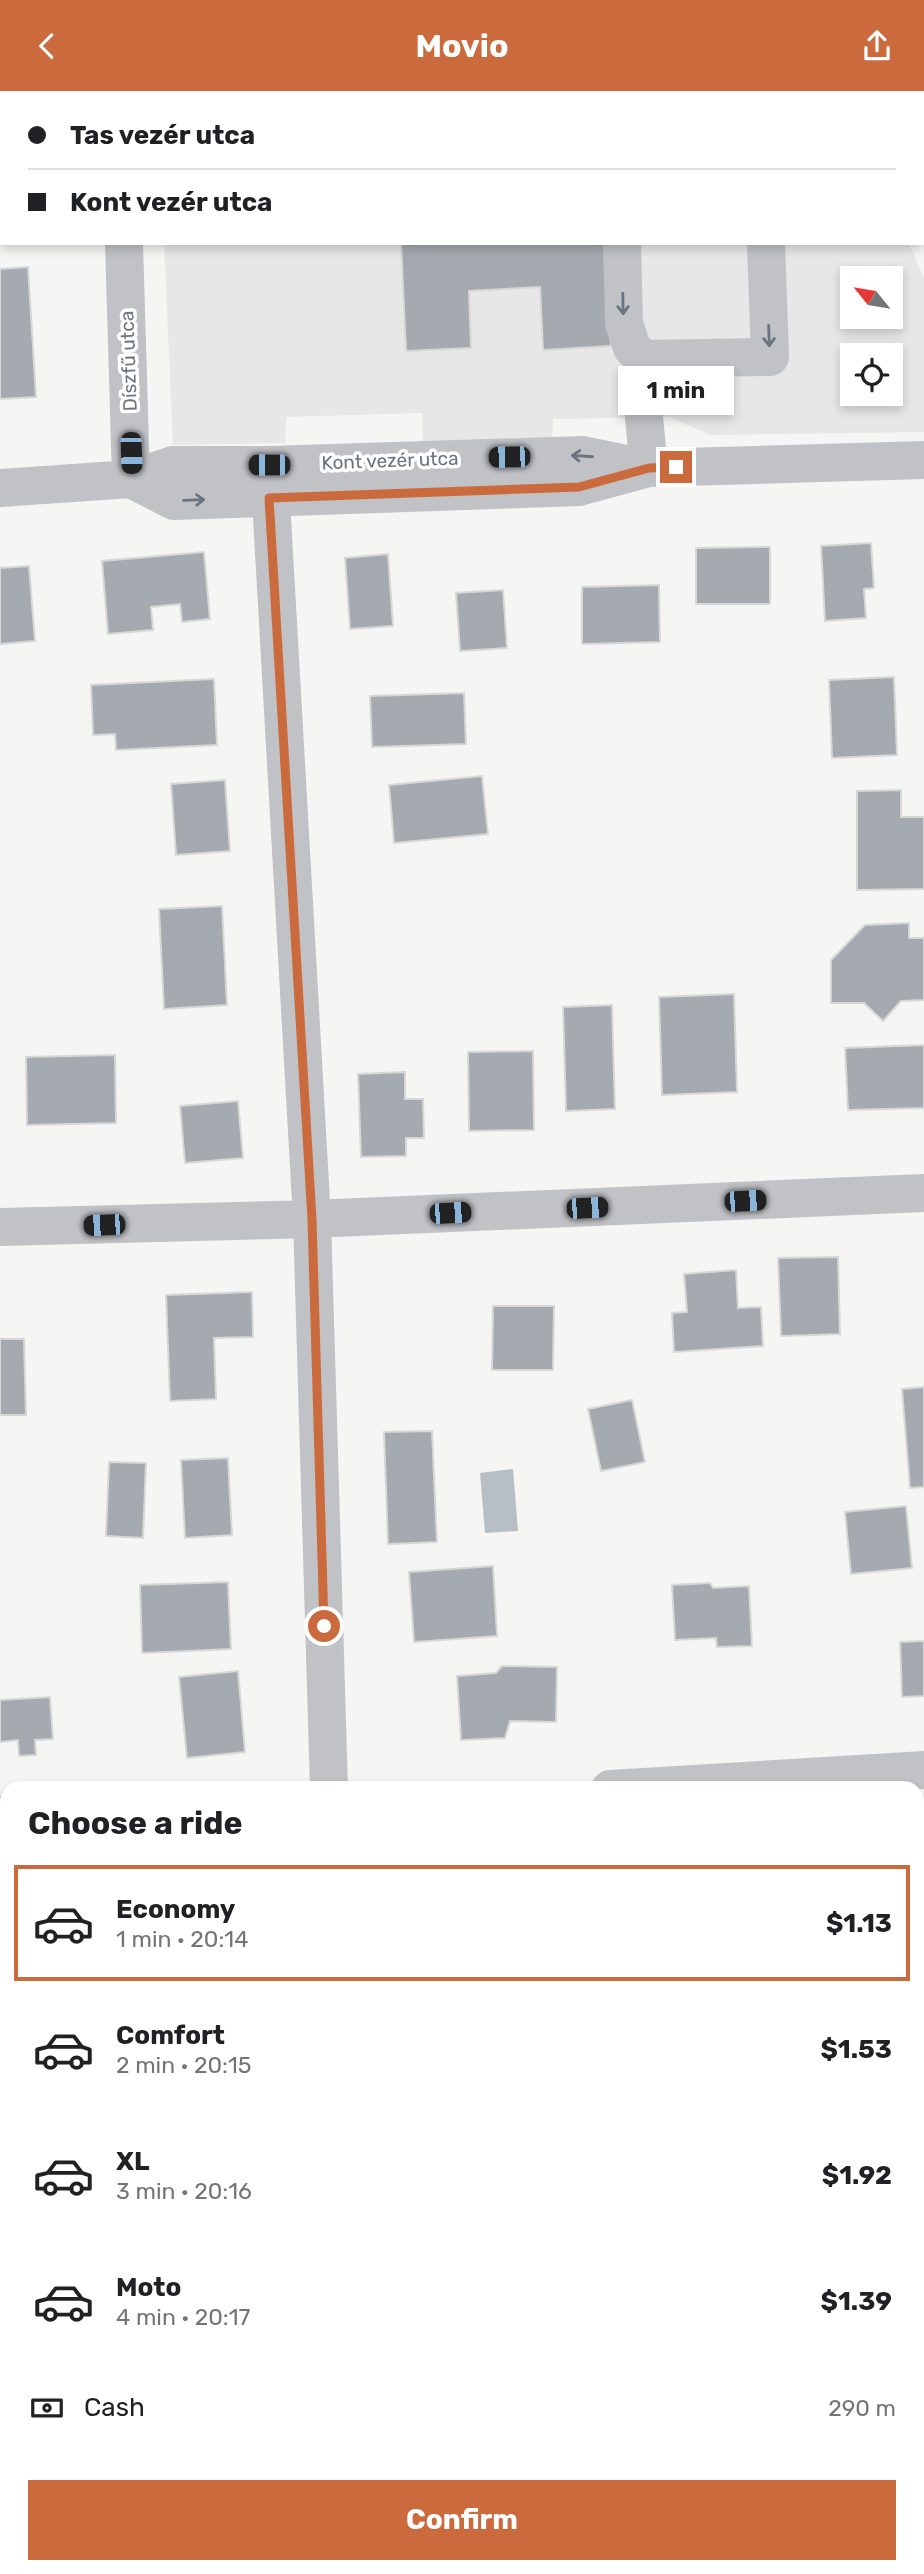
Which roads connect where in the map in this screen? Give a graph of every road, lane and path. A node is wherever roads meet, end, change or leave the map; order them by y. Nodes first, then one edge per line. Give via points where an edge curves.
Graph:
1 (124, 245) edge
2 (622, 245) edge
3 (766, 245) edge
4 (644, 359) junction
5 (924, 460) edge
6 (649, 468) junction
7 (131, 479) junction
8 (269, 481) junction
9 (0, 488) edge
10 (924, 1193) edge
11 (312, 1219) junction
12 (0, 1227) edge
13 (924, 1770) edge
14 (329, 1781) edge
15 (742, 1781) edge

1 - 7 street, Díszfű utca
2 -> 4 street via 624,323 632,348
3 -> 4 street via 770,357
4 - 6 street
5 - 6 street, Kont vezér utca
6 - 8 street, Kont vezér utca via 579,487 462,475
7 - 8 street, Kont vezér utca via 173,465
7 - 9 street, Kont vezér utca
8 - 11 street
10 - 11 street
11 - 12 street
11 - 14 street
13 - 15 street

